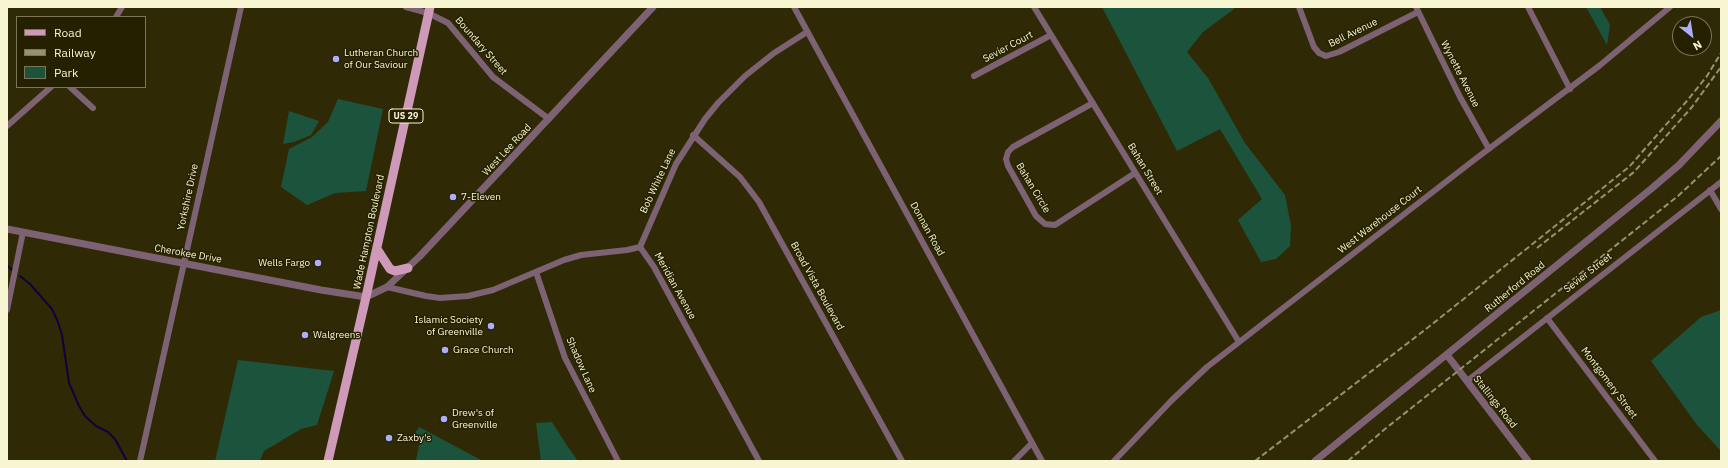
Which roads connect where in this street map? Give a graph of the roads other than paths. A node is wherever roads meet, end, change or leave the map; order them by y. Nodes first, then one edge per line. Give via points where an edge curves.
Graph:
1 (122, 7) edge
2 (241, 7) edge
3 (406, 7) edge
4 (654, 7) edge
5 (794, 7) edge
6 (1034, 7) edge
7 (1300, 7) edge
8 (1528, 7) edge
9 (1670, 7) edge
10 (1417, 9) edge
11 (431, 12) edge
12 (117, 16) edge
13 (807, 32) junction
14 (1051, 35) junction
15 (974, 76) dead end
16 (50, 88) edge
17 (71, 88) edge
18 (1570, 89) junction
19 (1093, 103) junction
20 (93, 108) dead end
21 (549, 119) junction
22 (1721, 121) edge
23 (7, 126) edge
24 (693, 135) junction
25 (1489, 149) junction
26 (1135, 173) junction
27 (1721, 182) edge
28 (1710, 190) junction
29 (1721, 209) edge
30 (7, 229) edge
31 (23, 232) junction
32 (640, 247) junction
33 (377, 249) junction
34 (184, 263) junction
35 (408, 268) junction
36 (536, 272) junction
37 (387, 287) junction
38 (366, 297) junction
39 (7, 310) edge
40 (1547, 318) junction
41 (1239, 342) junction
42 (1447, 355) junction
43 (1467, 381) junction
44 (1032, 443) junction
45 (140, 461) edge
46 (328, 461) edge
47 (618, 461) edge
48 (759, 461) edge
49 (902, 461) edge
50 (1014, 461) edge
51 (1042, 461) edge
52 (1114, 461) edge
53 (1315, 461) edge
54 (1528, 461) edge
55 (1655, 461) edge

1 - 12 street
2 - 34 street, Yorkshire Drive
3 - 11 street, Boundary Street
4 - 21 street, West Lee Road
5 - 13 street, Donnan Road
6 - 14 street, Bahan Street
7 - 10 street, Bell Avenue via 1314,47 1326,56 1339,52
8 - 18 street
9 - 18 street, West Warehouse Court
10 - 25 street, Wynette Avenue via 1460,97
11 - 21 street, Boundary Street via 453,27 493,77
11 - 33 main road, Wade Hampton Boulevard / US 29
13 - 24 street, Bob White Lane via 745,76 718,103
13 - 44 street, Donnan Road
14 - 15 street, Sevier Court
14 - 19 street, Bahan Street
16 - 23 street
17 - 20 street
18 - 25 street, West Warehouse Court
19 - 26 street, Bahan Street
19 - 26 street, Bahan Circle via 1008,152 1008,166 1036,216 1045,224 1055,225
21 - 35 street, West Lee Road
22 - 42 street, Rutherford Road via 1651,190
24 - 32 street, Bob White Lane via 676,164
24 - 49 street, Broad Vista Boulevard via 740,177 759,202
25 - 41 street, West Warehouse Court
26 - 41 street, Bahan Street
27 - 28 street, Sevier Street
28 - 29 street
28 - 40 street, Sevier Street
30 - 31 street, Cherokee Drive
31 - 34 street, Cherokee Drive
31 - 39 street
32 - 36 street, Meridian Avenue via 581,255
32 - 48 street, Meridian Avenue via 654,267
33 - 35 main road via 390,269 395,272
33 - 38 main road, Wade Hampton Boulevard / US 29
34 - 38 street, Cherokee Drive
34 - 45 street, Yorkshire Drive
35 - 37 street, West Lee Road
36 - 37 street, Meridian Avenue via 493,290 468,296 433,297
36 - 47 street, Shadow Lane via 565,358
37 - 38 street, West Lee Road
38 - 46 main road, Wade Hampton Boulevard / US 29
40 - 43 street, Sevier Street
40 - 55 street, Montgomery Street
41 - 52 street, West Warehouse Court via 1188,384
42 - 43 street, Stallings Road
42 - 53 street, Rutherford Road
43 - 54 street, Stallings Road
44 - 50 street
44 - 51 street, Donnan Road

